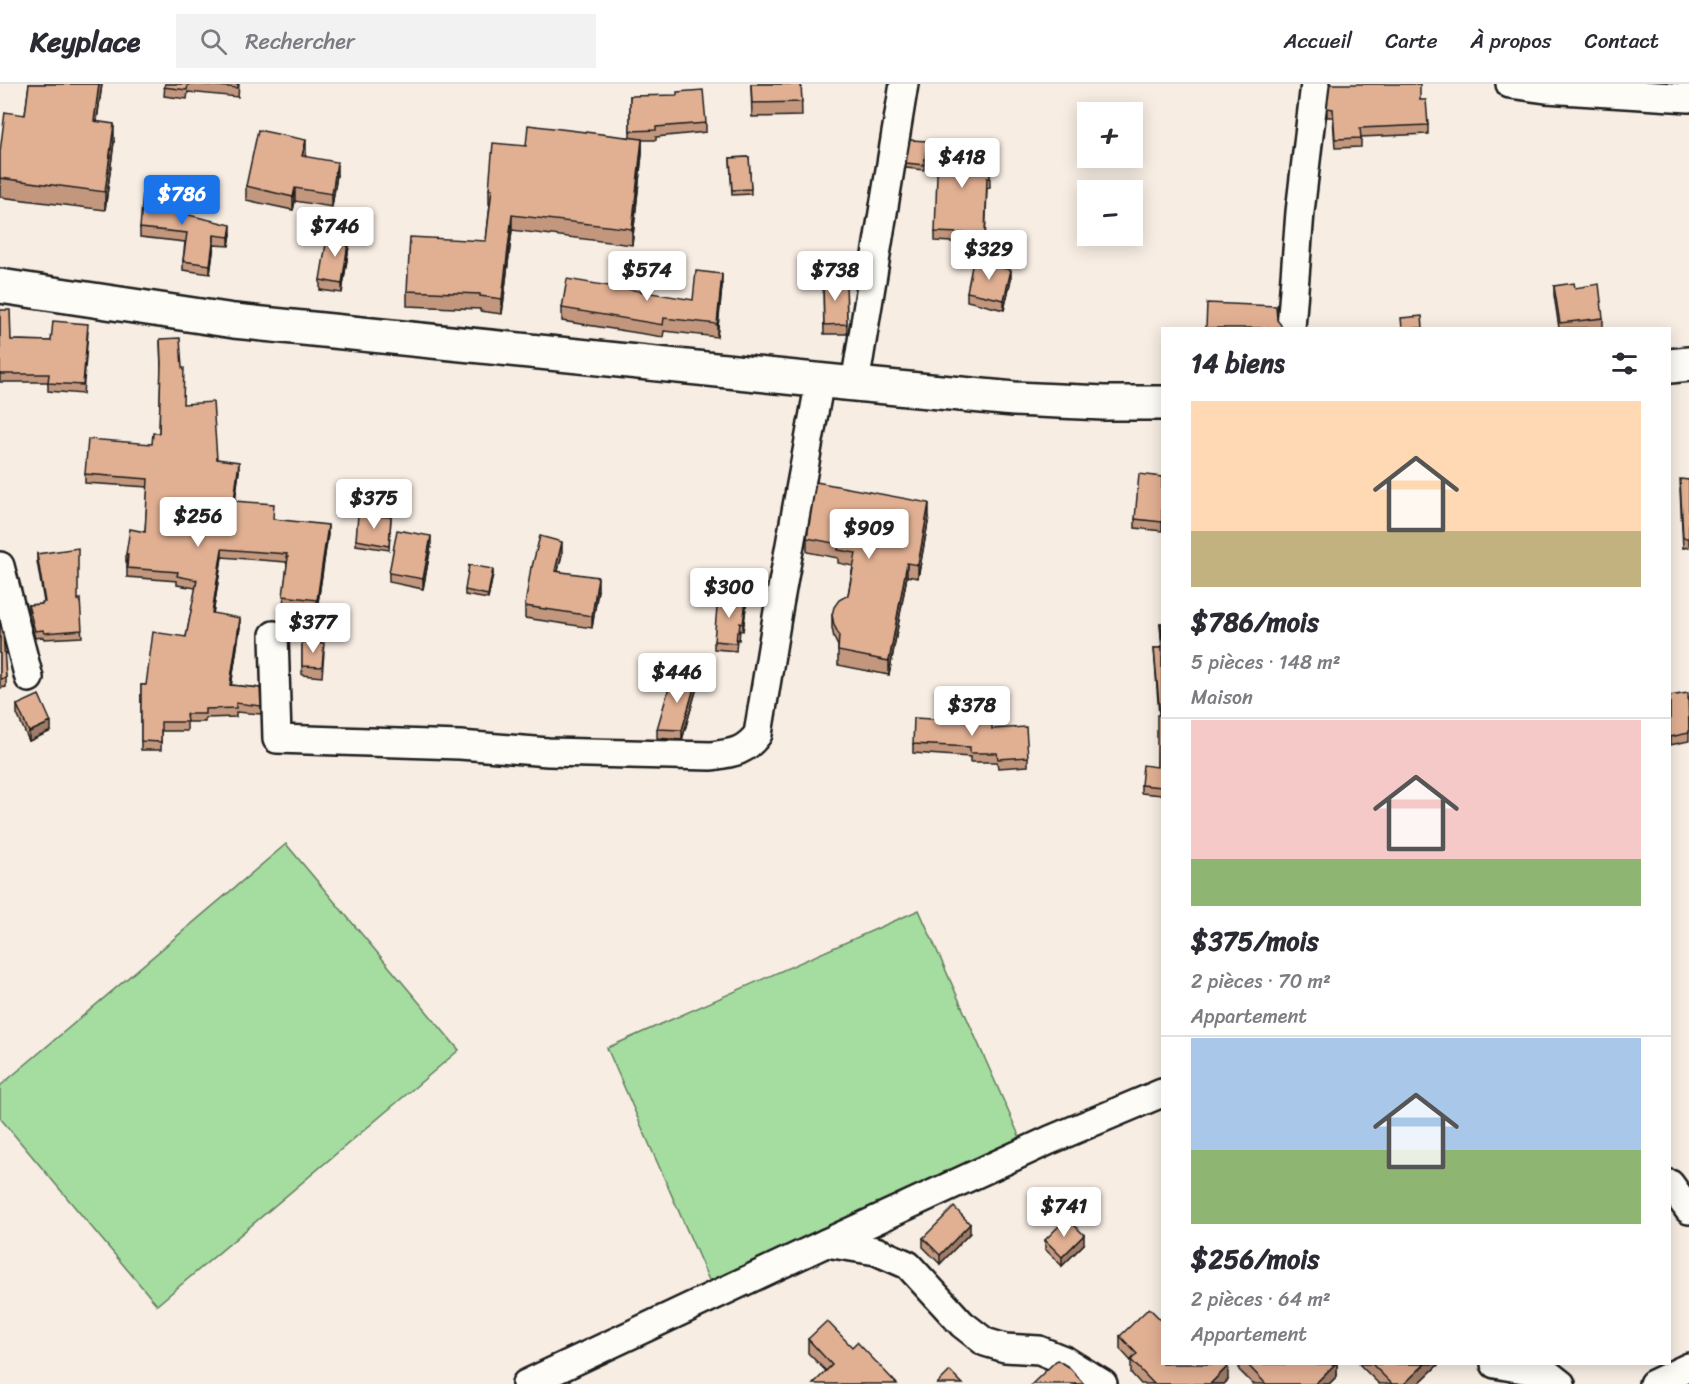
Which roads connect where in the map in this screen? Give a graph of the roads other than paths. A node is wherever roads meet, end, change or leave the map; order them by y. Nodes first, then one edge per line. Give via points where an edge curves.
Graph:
1 (904, 84) edge
2 (1315, 84) edge
3 (1510, 84) edge
4 (1689, 98) edge
5 (0, 286) edge
6 (1291, 327) edge
7 (1689, 364) edge
8 (1671, 366) edge
9 (820, 380) junction
10 (855, 384) junction
11 (1161, 403) edge
12 (0, 566) edge
13 (274, 635) dead end
14 (29, 678) dead end
15 (1161, 1093) edge
16 (1671, 1185) edge
17 (1689, 1210) edge
18 (826, 1243) junction
19 (1491, 1365) edge
20 (1501, 1365) edge
21 (1689, 1367) edge
22 (526, 1384) edge
23 (1102, 1384) edge
24 (1504, 1384) edge
25 (1561, 1384) edge
26 (1653, 1384) edge

1 - 10 street
2 - 6 street
3 - 4 street
5 - 9 street via 234,321
7 - 8 street
9 - 10 street
9 - 13 street via 758,734 751,744 736,752 711,756 548,752 278,739
10 - 11 street via 1014,399
12 - 14 street
15 - 18 street
16 - 17 street
18 - 22 street
18 - 23 street via 876,1251 908,1265 962,1324 985,1342 1005,1348 1039,1350 1064,1360
19 - 24 street
20 - 25 street via 1547,1373
21 - 26 street

